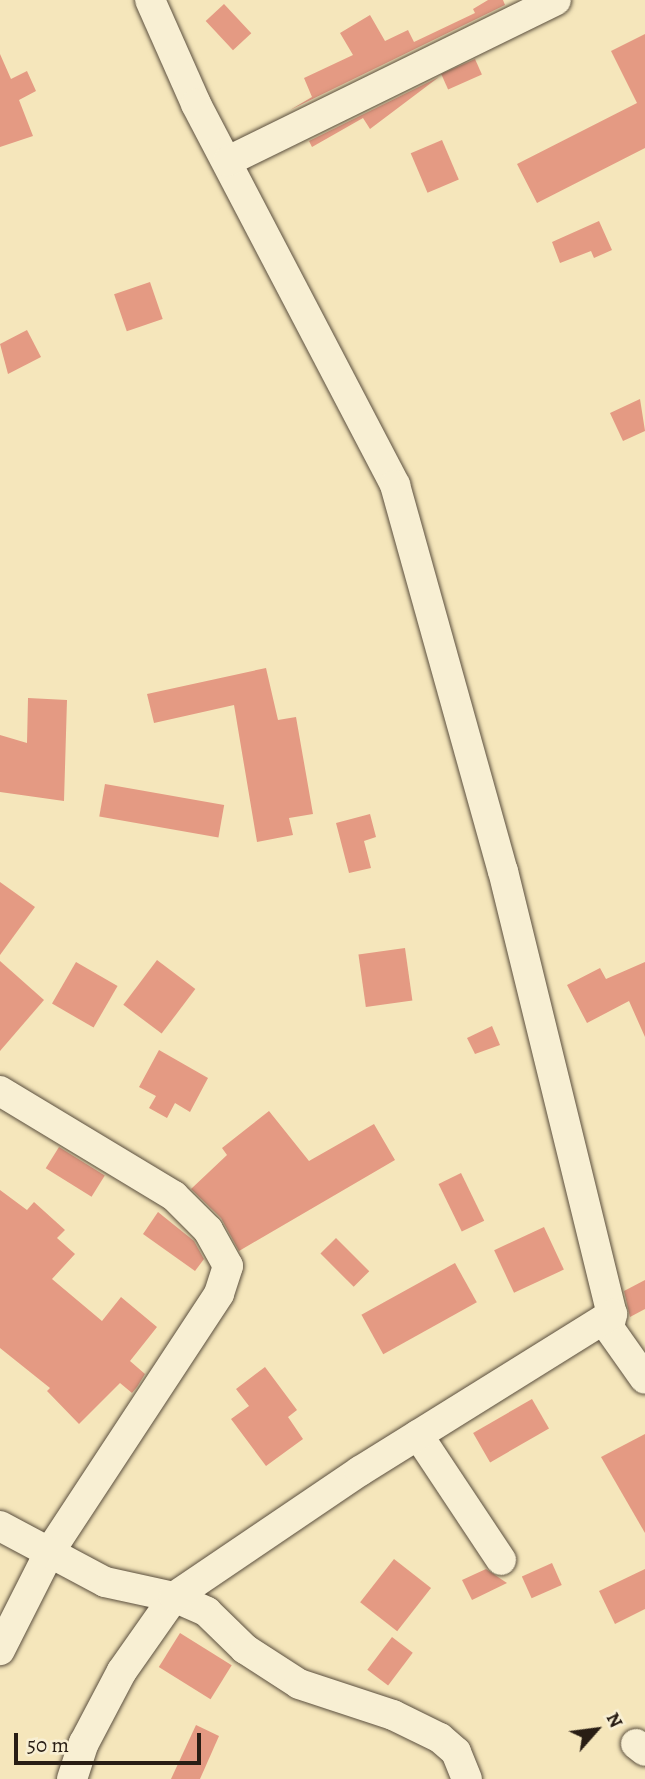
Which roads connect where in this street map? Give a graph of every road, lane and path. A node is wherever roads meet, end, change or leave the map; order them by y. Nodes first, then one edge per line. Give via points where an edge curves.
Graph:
1 (150, 0) edge
2 (556, 0) edge
3 (228, 161) junction
4 (0, 1091) edge
5 (612, 1314) junction
6 (645, 1379) edge
7 (418, 1435) junction
8 (0, 1526) edge
9 (49, 1553) junction
10 (501, 1560) dead end
11 (174, 1597) junction
12 (0, 1650) edge
13 (72, 1779) edge
14 (467, 1779) edge

1 - 3 street
2 - 3 street
3 - 5 street via 395,485 503,871
4 - 9 street via 174,1196 208,1230 228,1266 219,1294
5 - 6 street via 609,1328
5 - 7 street
7 - 10 street
7 - 11 street
8 - 9 street
9 - 11 street via 105,1582
9 - 12 street
11 - 13 street via 122,1671 84,1743
11 - 14 street via 207,1612 246,1649 299,1684 393,1715 440,1738 456,1752

